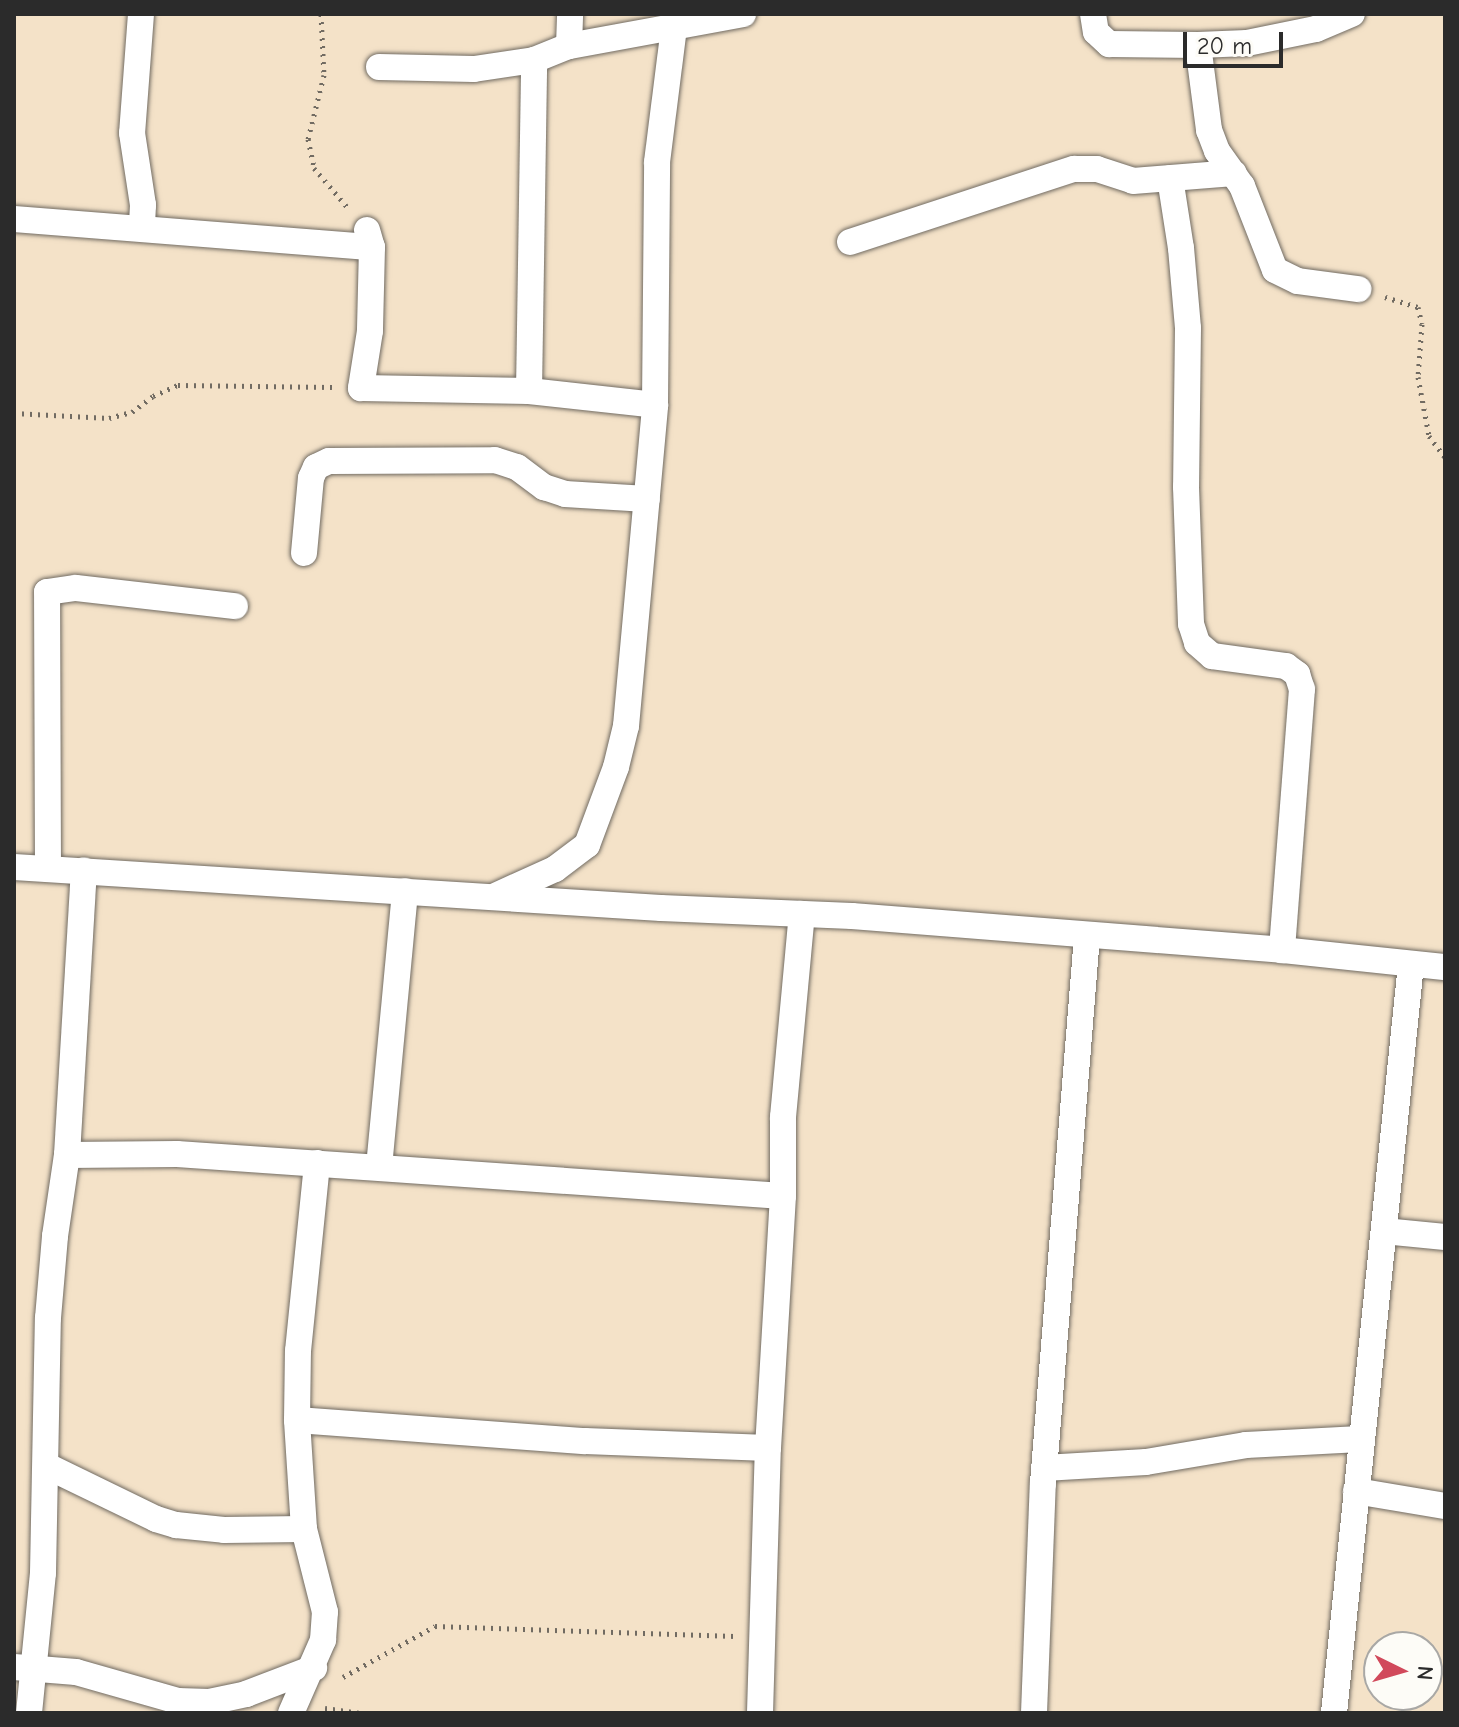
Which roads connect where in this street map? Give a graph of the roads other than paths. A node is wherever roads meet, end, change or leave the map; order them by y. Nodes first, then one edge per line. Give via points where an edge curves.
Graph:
1 (141, 14) edge
2 (570, 14) edge
3 (743, 14) edge
4 (1093, 14) edge
5 (1352, 14) edge
6 (674, 28) junction
7 (1198, 45) junction
8 (569, 46) junction
9 (534, 60) junction
10 (379, 67) dead end
11 (1234, 173) junction
12 (1170, 178) junction
13 (14, 219) edge
14 (142, 227) junction
15 (850, 242) dead end
16 (1358, 289) road end
17 (529, 391) junction
18 (655, 405) junction
19 (647, 499) junction
20 (304, 553) dead end
21 (235, 606) dead end
22 (14, 867) edge
23 (48, 869) junction
24 (84, 871) junction
25 (405, 891) junction
26 (492, 897) junction
27 (802, 914) junction
28 (1087, 936) junction
29 (1282, 950) junction
30 (1433, 960) edge
31 (67, 1155) junction
32 (317, 1163) junction
33 (379, 1167) junction
34 (783, 1196) junction
35 (1384, 1231) junction
36 (1445, 1237) edge
37 (297, 1420) junction
38 (1360, 1439) junction
39 (768, 1448) junction
40 (47, 1466) junction
41 (1044, 1468) junction
42 (1356, 1491) junction
43 (1445, 1506) edge
44 (304, 1529) junction
45 (24, 1668) edge
46 (314, 1668) junction
47 (292, 1708) edge
48 (29, 1713) edge
49 (760, 1713) edge
50 (1034, 1713) edge
51 (1334, 1713) edge

1 - 14 street via 132,133
2 - 8 street
3 - 6 street
4 - 7 street via 1096,32 1109,44
5 - 7 street via 1316,29 1247,43
6 - 8 street
6 - 18 street via 657,162
7 - 11 street via 1209,130
8 - 9 street
9 - 10 street via 488,68
9 - 17 street
11 - 12 street
11 - 16 street via 1275,270 1298,281
12 - 15 street via 1133,181 1097,169 1074,169
12 - 29 street via 1188,328 1191,624 1197,643 1212,656 1286,666 1297,674 1302,689
13 - 14 street
14 - 17 street via 369,238 370,331 361,388
17 - 18 street
18 - 19 street
19 - 20 street via 565,494 495,460 329,461 316,467 311,478
19 - 26 street via 626,726 587,845 576,857
21 - 23 street via 76,588 47,592
22 - 23 street
23 - 24 street
24 - 25 street
24 - 31 street
25 - 26 street
25 - 33 street
26 - 27 street
27 - 28 street
27 - 34 street via 783,1117
28 - 29 street
28 - 41 street
29 - 30 street
30 - 35 street
31 - 32 street via 177,1154
31 - 40 street via 48,1318
32 - 33 street
32 - 37 street via 298,1351
33 - 34 street
34 - 39 street
35 - 36 street
35 - 38 street
37 - 39 street
37 - 44 street
38 - 41 street via 1246,1445 1146,1462
38 - 42 street
39 - 49 street
40 - 44 street via 166,1522 224,1530
40 - 45 street
41 - 50 street
42 - 43 street
42 - 51 street
44 - 46 street via 325,1612
45 - 46 street via 76,1672 178,1701 209,1702
45 - 48 street
46 - 47 street

